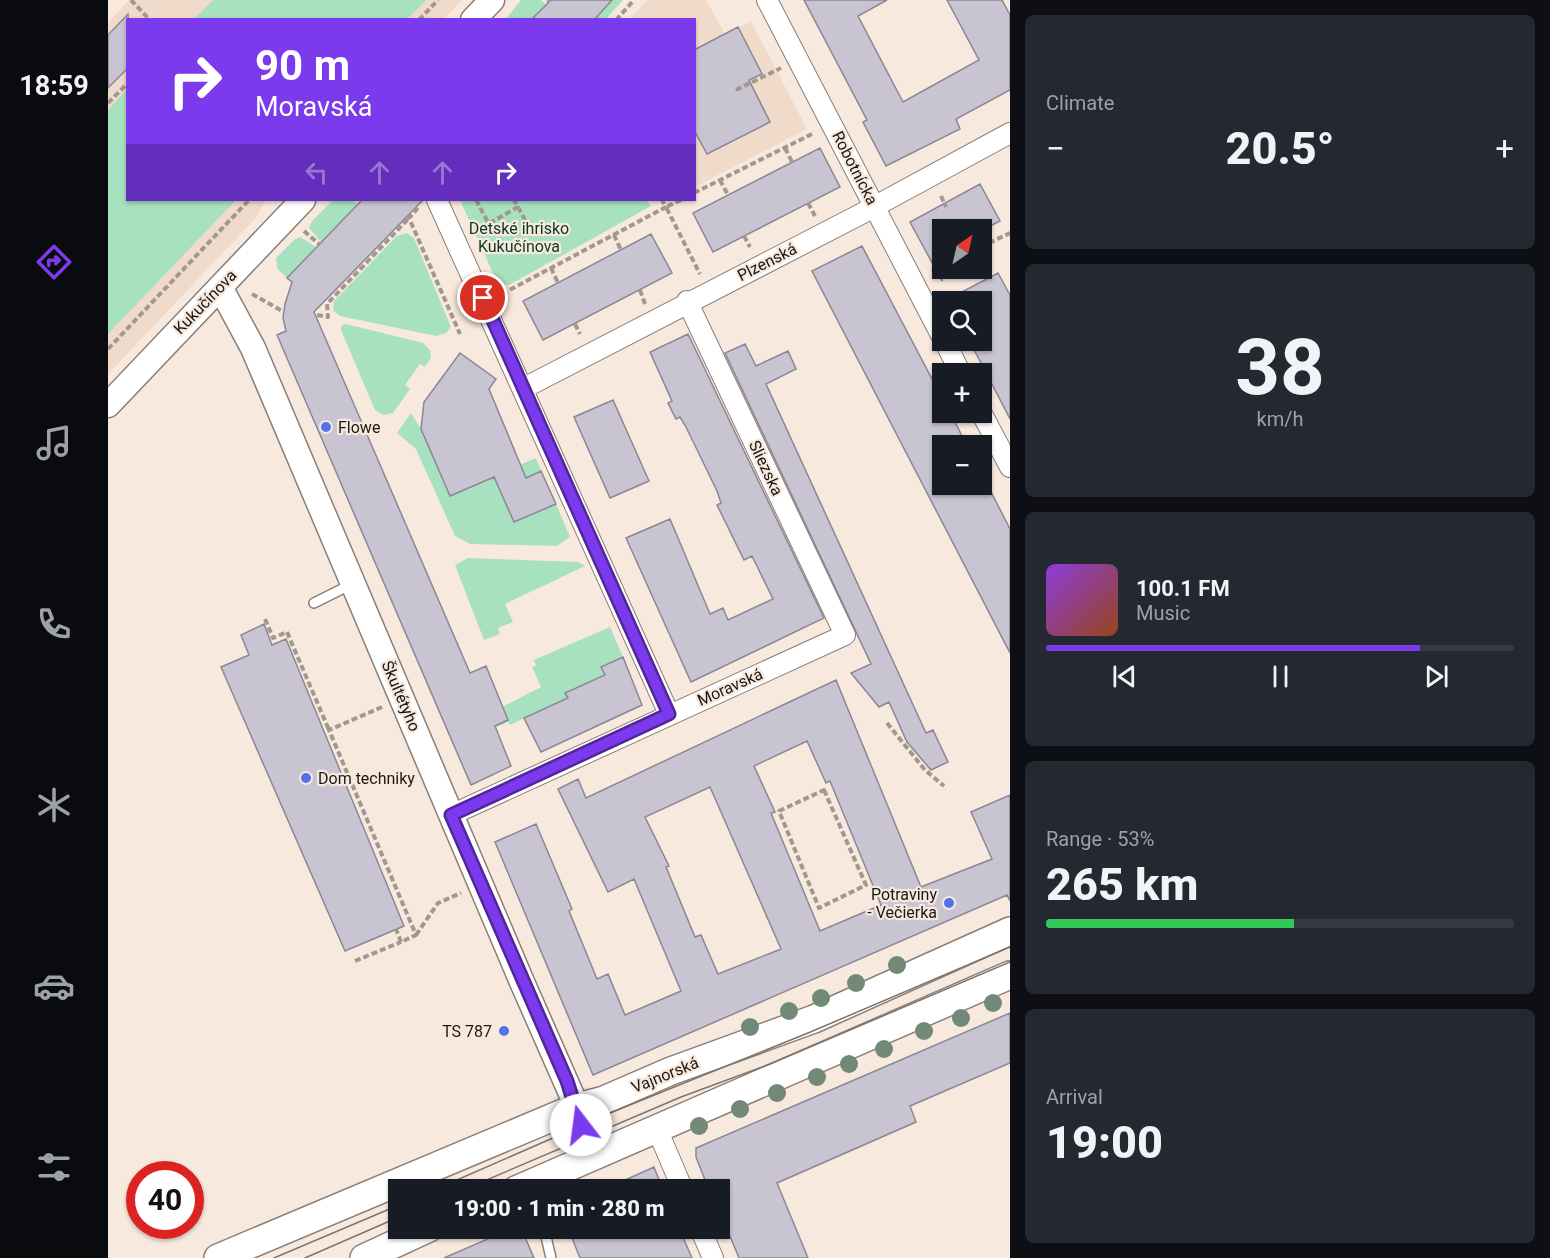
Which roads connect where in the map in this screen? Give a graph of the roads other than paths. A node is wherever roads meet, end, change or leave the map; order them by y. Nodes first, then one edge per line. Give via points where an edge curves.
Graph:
1 (492, 0) edge
2 (767, 0) edge
3 (475, 18) edge
4 (1010, 133) edge
5 (302, 201) edge
6 (430, 201) edge
7 (874, 207) junction
8 (220, 287) junction
9 (687, 301) junction
10 (932, 318) edge
11 (524, 388) junction
12 (108, 405) edge
13 (987, 423) edge
14 (1010, 467) edge
15 (353, 584) junction
16 (314, 603) dead end
17 (845, 634) joint
18 (669, 714) junction
19 (451, 815) junction
20 (1010, 931) edge
21 (1010, 975) edge
22 (577, 1107) junction
23 (657, 1129) junction
24 (577, 1163) junction
25 (544, 1179) edge
26 (678, 1179) edge
27 (405, 1239) edge
28 (547, 1239) edge
29 (705, 1239) edge
30 (219, 1258) edge
31 (364, 1258) edge
32 (551, 1258) edge
33 (713, 1258) edge

1 - 3 street
2 - 7 street, Robotnícka
4 - 7 street, Plzenská
5 - 8 street, Kukučínova
6 - 11 street
7 - 9 street, Plzenská
7 - 10 street, Robotnícka
8 - 12 street, Kukučínova
8 - 15 street, Škultétyho via 253,348
9 - 11 street, Plzenská
9 - 17 street, Sliezska
11 - 18 street
13 - 14 street
15 - 16 lane
15 - 19 street, Škultétyho
17 - 18 street, Moravská
18 - 19 street, Moravská
19 - 22 street, Škultétyho
20 - 22 main road, Vajnorská via 813,1019
21 - 23 main road
22 - 24 street, Škultétyho via 581,1139
22 - 30 main road, Vajnorská
23 - 24 main road
23 - 26 street
24 - 25 main road
27 - 31 main road
28 - 32 lane
29 - 33 street

